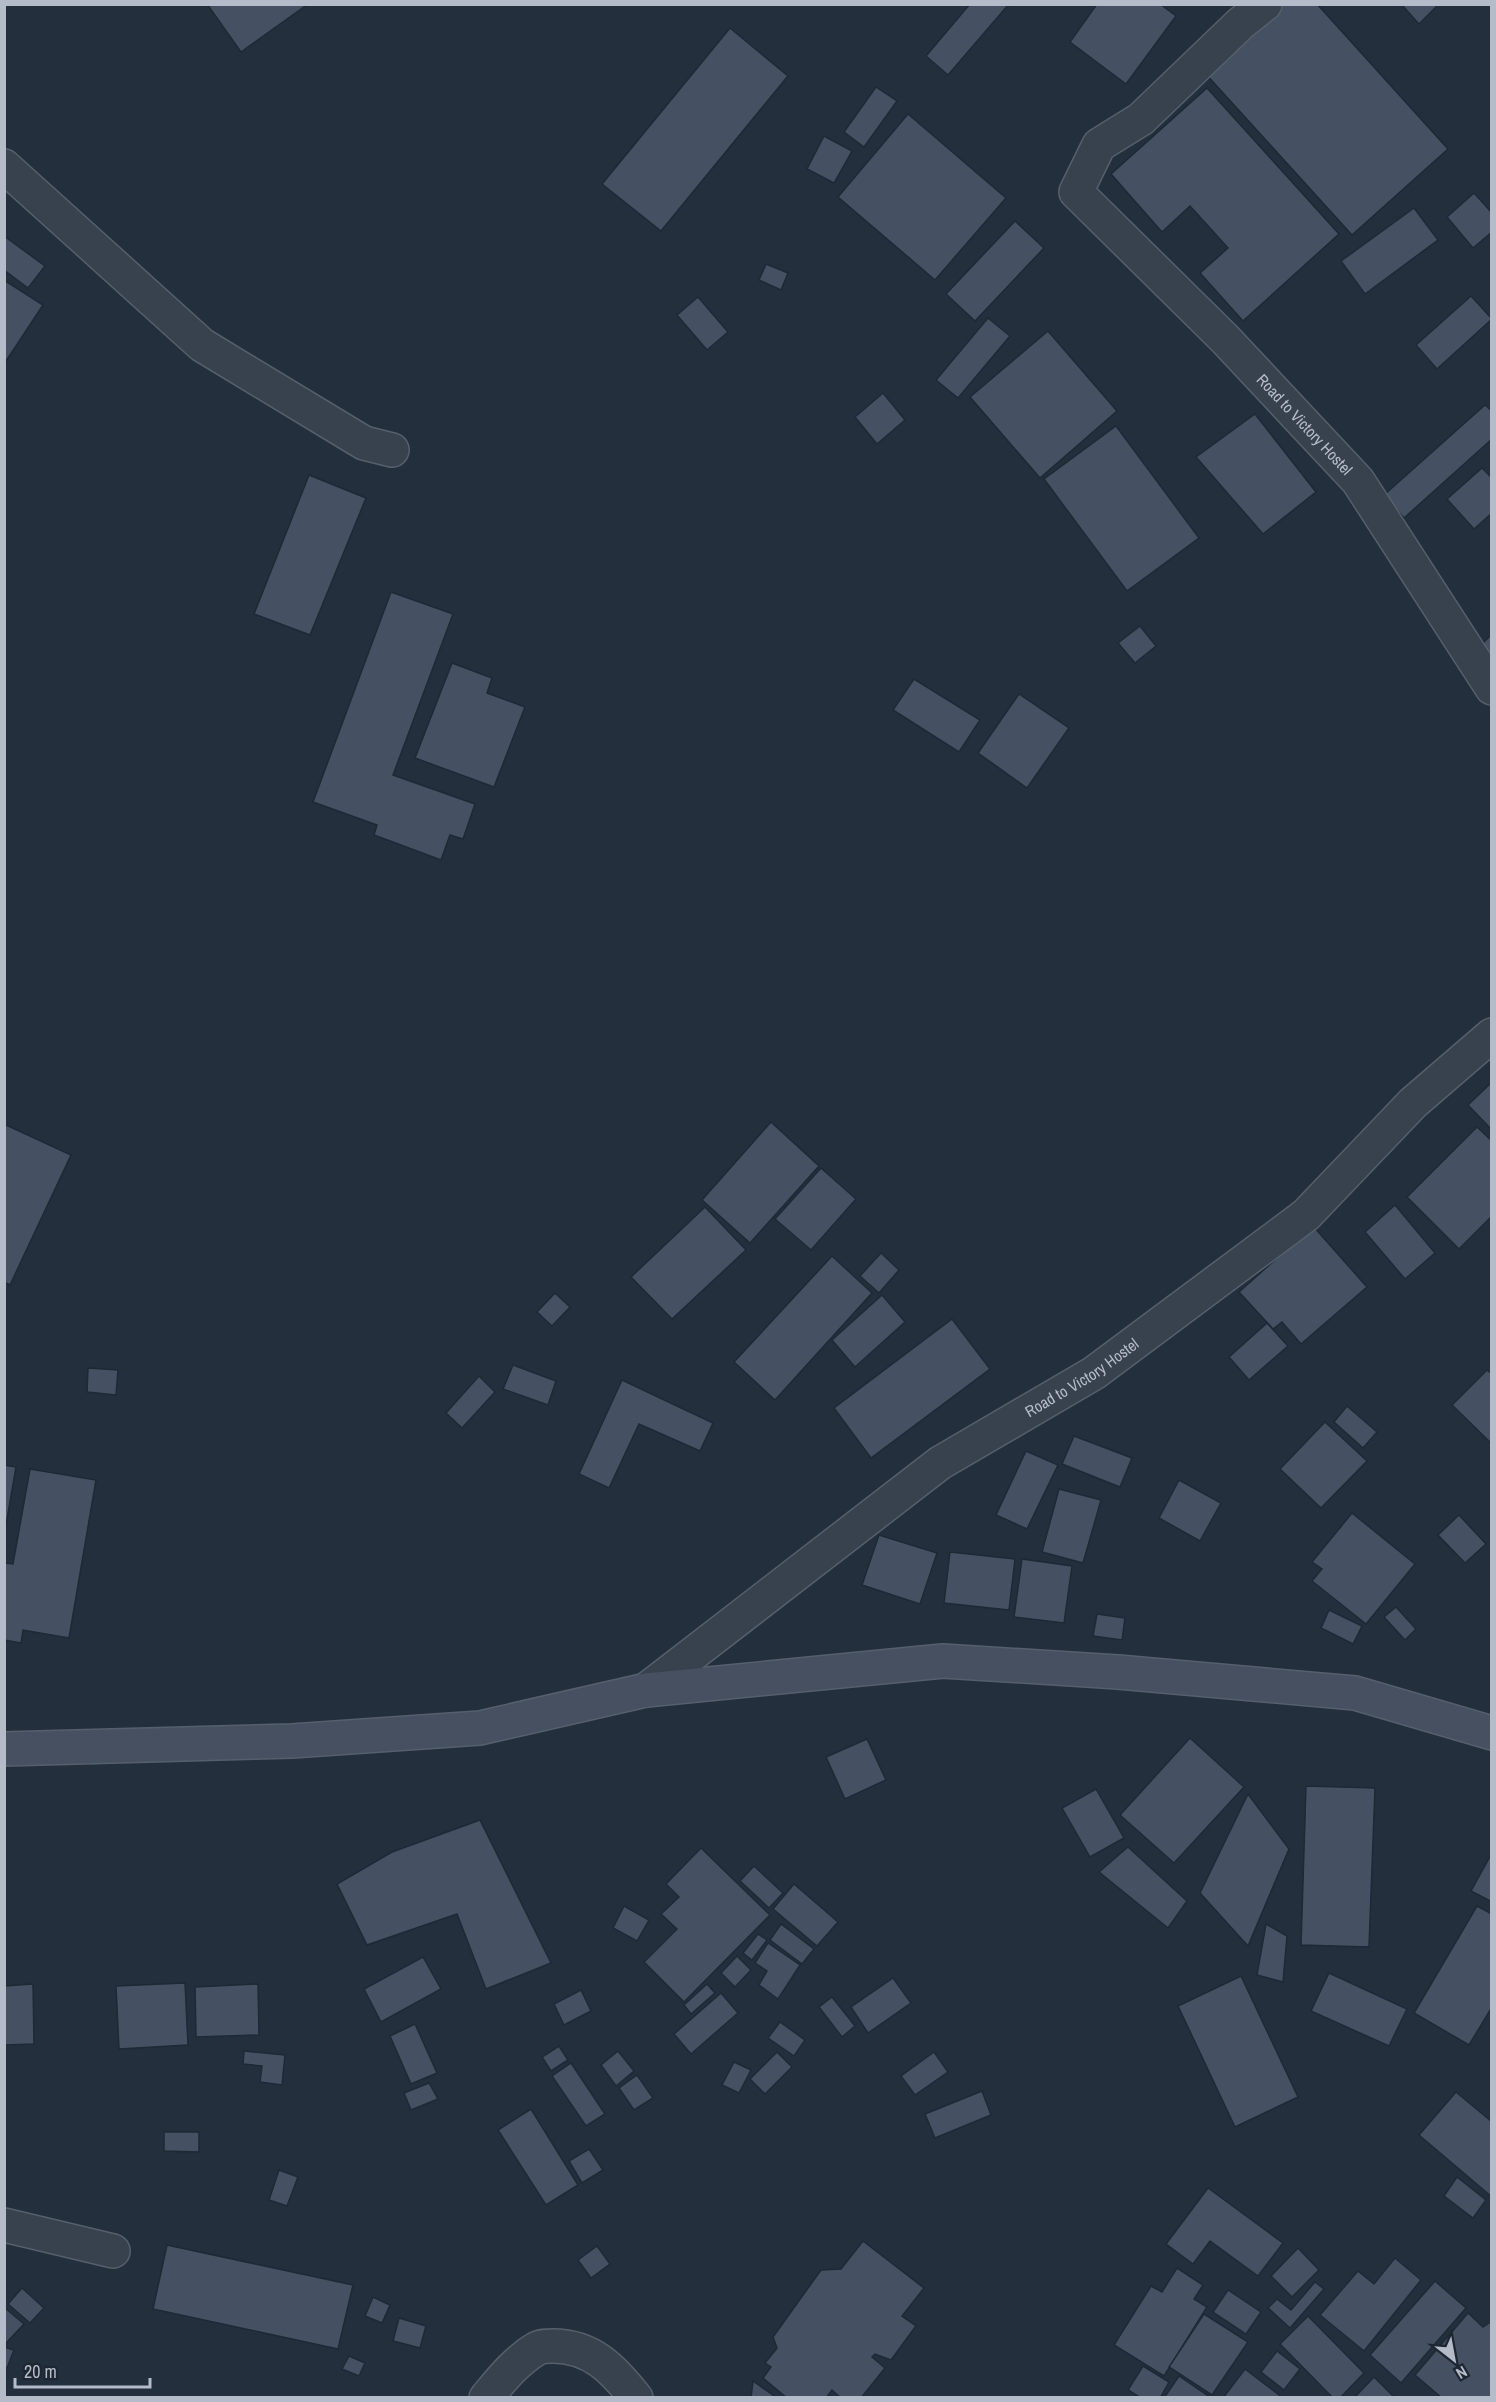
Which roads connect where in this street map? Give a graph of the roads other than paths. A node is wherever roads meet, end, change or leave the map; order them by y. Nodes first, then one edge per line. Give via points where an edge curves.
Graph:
1 (1265, 4) edge
2 (4, 166) edge
3 (392, 450) dead end
4 (1491, 688) edge
5 (1491, 1035) edge
6 (646, 1690) junction
7 (1491, 1733) edge
8 (4, 1749) edge
9 (4, 2226) edge
10 (113, 2251) dead end
11 (486, 2397) edge
12 (636, 2397) edge

1 - 4 street, Road to Victory Hostel via 1141,119 1099,145 1076,192 1225,339 1358,481
2 - 3 street via 202,345 364,443
5 - 6 street, Road to Victory Hostel via 1413,1103 1306,1215 1094,1373 940,1462
6 - 7 street via 943,1661 1355,1693
6 - 8 street via 480,1728 292,1741
9 - 10 street
11 - 12 street via 538,2347 557,2346 584,2350 617,2373

